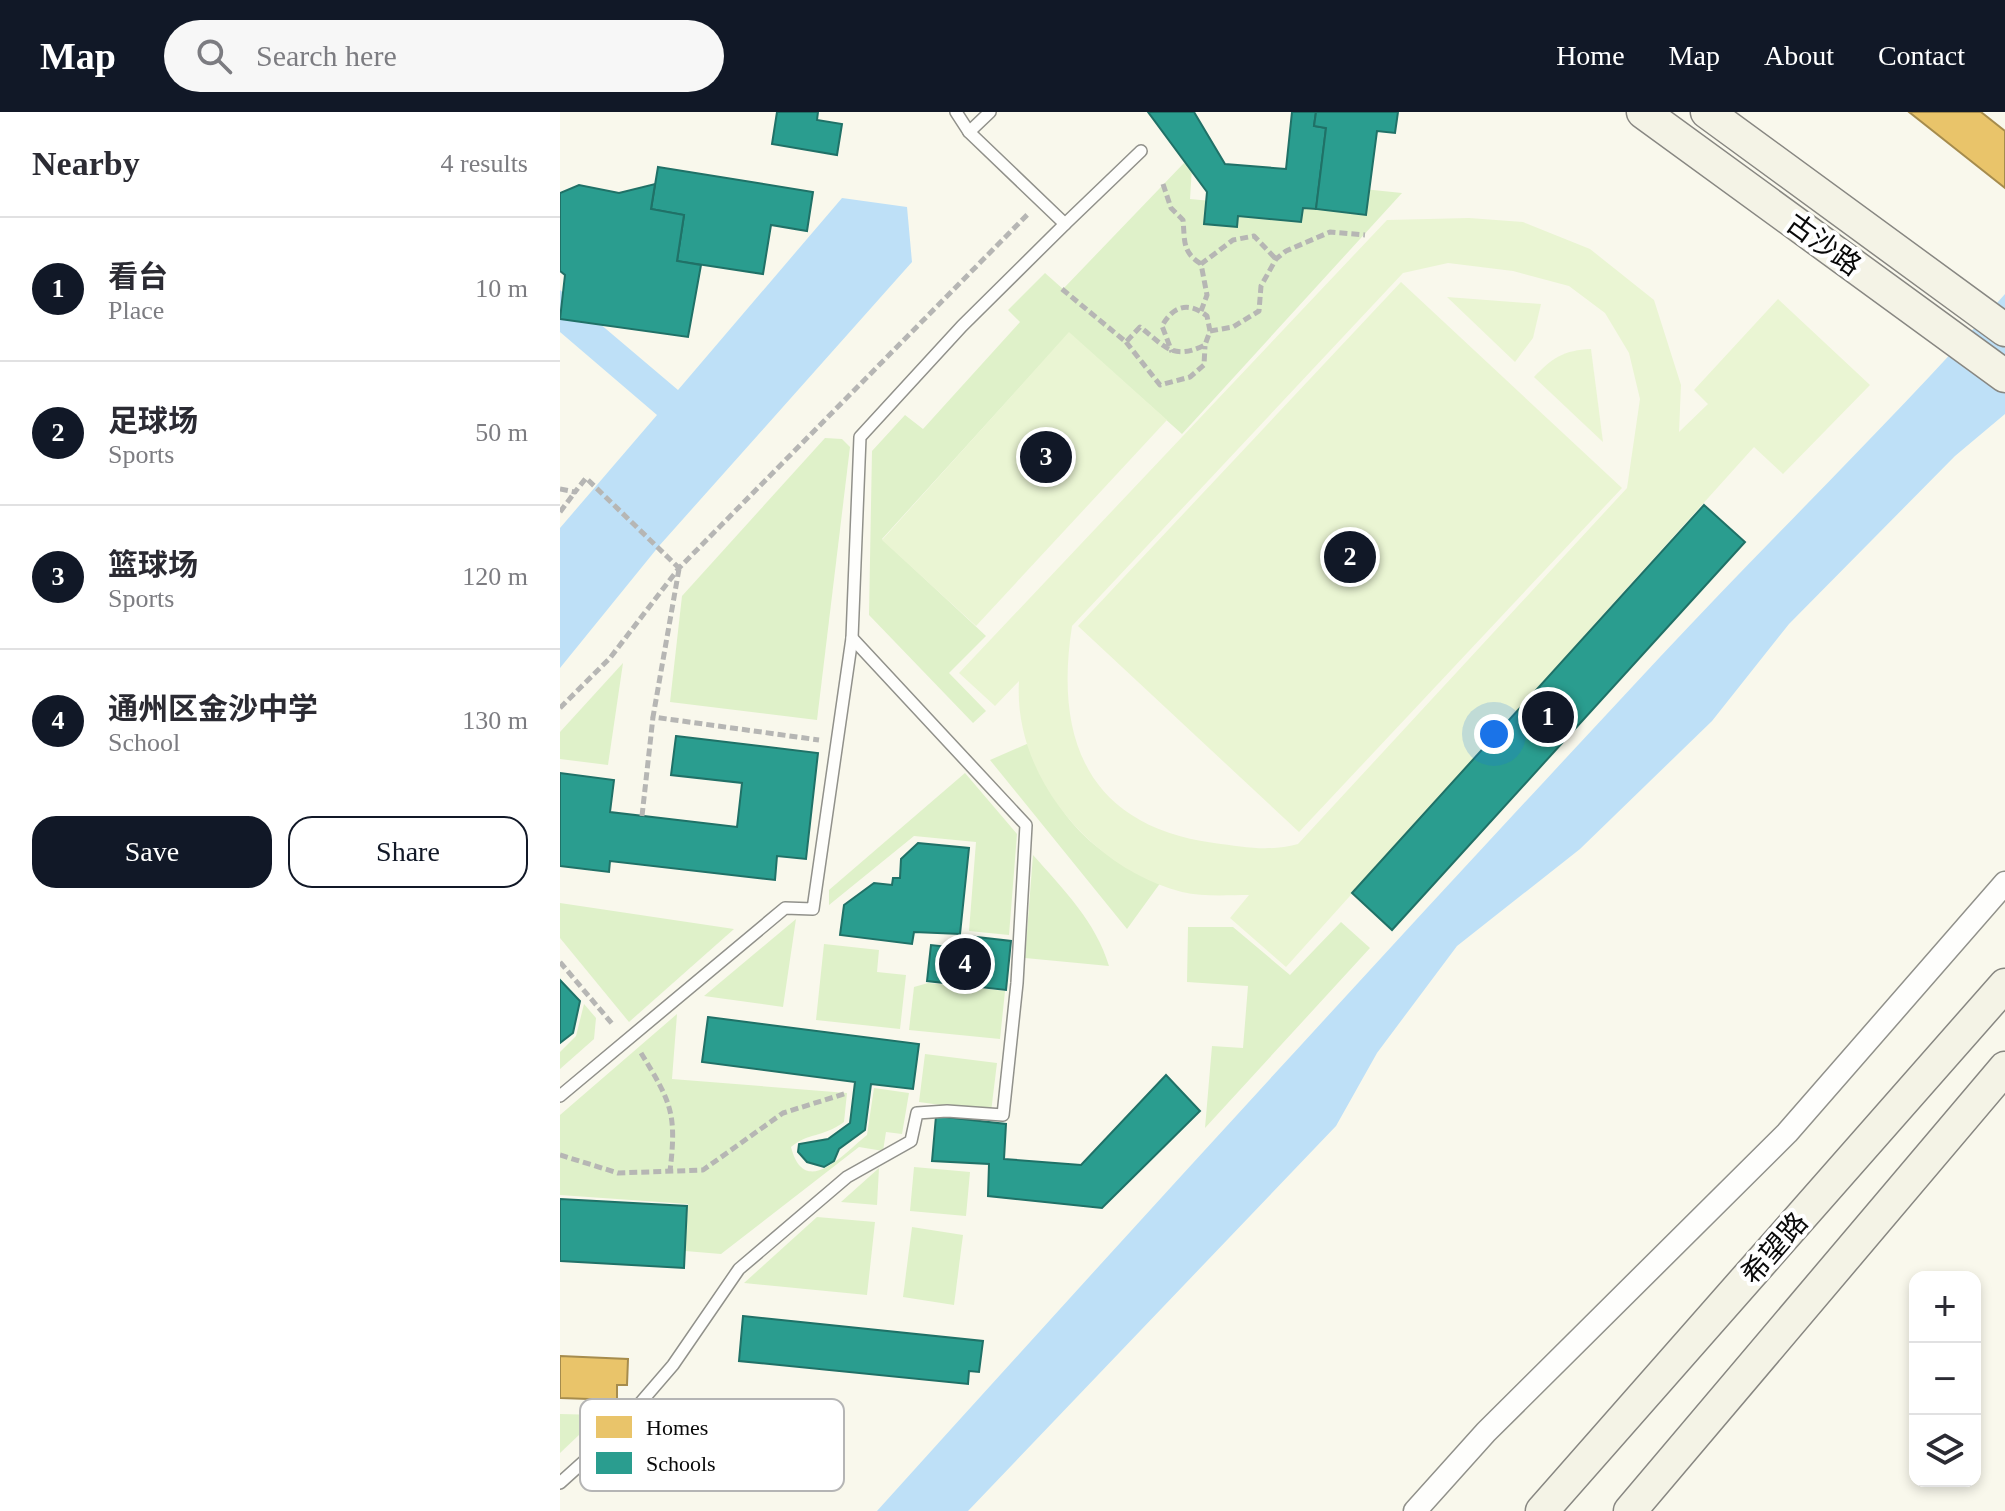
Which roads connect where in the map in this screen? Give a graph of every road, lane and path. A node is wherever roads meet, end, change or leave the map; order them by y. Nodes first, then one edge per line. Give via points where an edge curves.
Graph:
1 (956, 112) edge
2 (990, 112) edge
3 (1643, 112) edge
4 (1707, 112) edge
5 (969, 132) junction
6 (1141, 151) dead end
7 (1163, 184) dead end
8 (1041, 201) junction
9 (1065, 224) junction
10 (1365, 235) dead end
11 (1276, 259) junction
12 (1201, 264) junction
13 (1062, 289) dead end
14 (1201, 311) junction
15 (2005, 330) edge
16 (1210, 331) junction
17 (1126, 342) junction
18 (1205, 345) junction
19 (1172, 352) junction
20 (2005, 376) edge
21 (560, 489) edge
22 (575, 492) junction
23 (560, 512) edge
24 (679, 568) junction
25 (852, 638) junction
26 (560, 708) edge
27 (653, 717) junction
28 (837, 742) junction
29 (642, 816) dead end
30 (2005, 883) edge
31 (560, 962) edge
32 (2005, 985) edge
33 (625, 1038) junction
34 (638, 1048) dead end
35 (2005, 1068) edge
36 (847, 1093) dead end
37 (560, 1096) edge
38 (560, 1155) edge
39 (670, 1171) junction
40 (644, 1399) edge
41 (580, 1465) edge
42 (560, 1483) edge
43 (1415, 1511) edge
44 (1542, 1511) edge
45 (1630, 1511) edge

1 - 5 lane
2 - 5 lane
3 - 20 main road, 古沙路
4 - 15 main road, 古沙路
5 - 8 lane
6 - 9 lane
7 - 12 path via 1171,208 1183,220 1188,256
8 - 9 lane
8 - 24 path
9 - 25 lane via 860,437
10 - 11 path via 1318,235
11 - 12 path via 1254,236 1244,235
11 - 16 path via 1261,286 1259,311 1233,327
12 - 14 path via 1207,295
13 - 17 path
14 - 16 path
14 - 19 path via 1182,306 1170,312 1162,326
16 - 18 path
17 - 18 path via 1160,385 1190,377 1204,365
17 - 19 path via 1140,327
18 - 19 path via 1188,353
21 - 22 path
22 - 23 path
22 - 24 path via 586,478
24 - 26 path via 610,658
24 - 27 path
25 - 28 lane
25 - 40 lane via 1026,825 1003,1115 917,1113 911,1141 847,1177 739,1269
27 - 28 path
27 - 29 path
28 - 33 lane via 813,909 785,908
30 - 43 street via 1787,1133 1486,1432
31 - 33 path
32 - 44 main road, 希望路
33 - 37 lane
34 - 39 path via 670,1104 675,1129
35 - 45 main road
36 - 39 path via 783,1113 703,1170
38 - 39 path via 618,1173
41 - 42 lane

